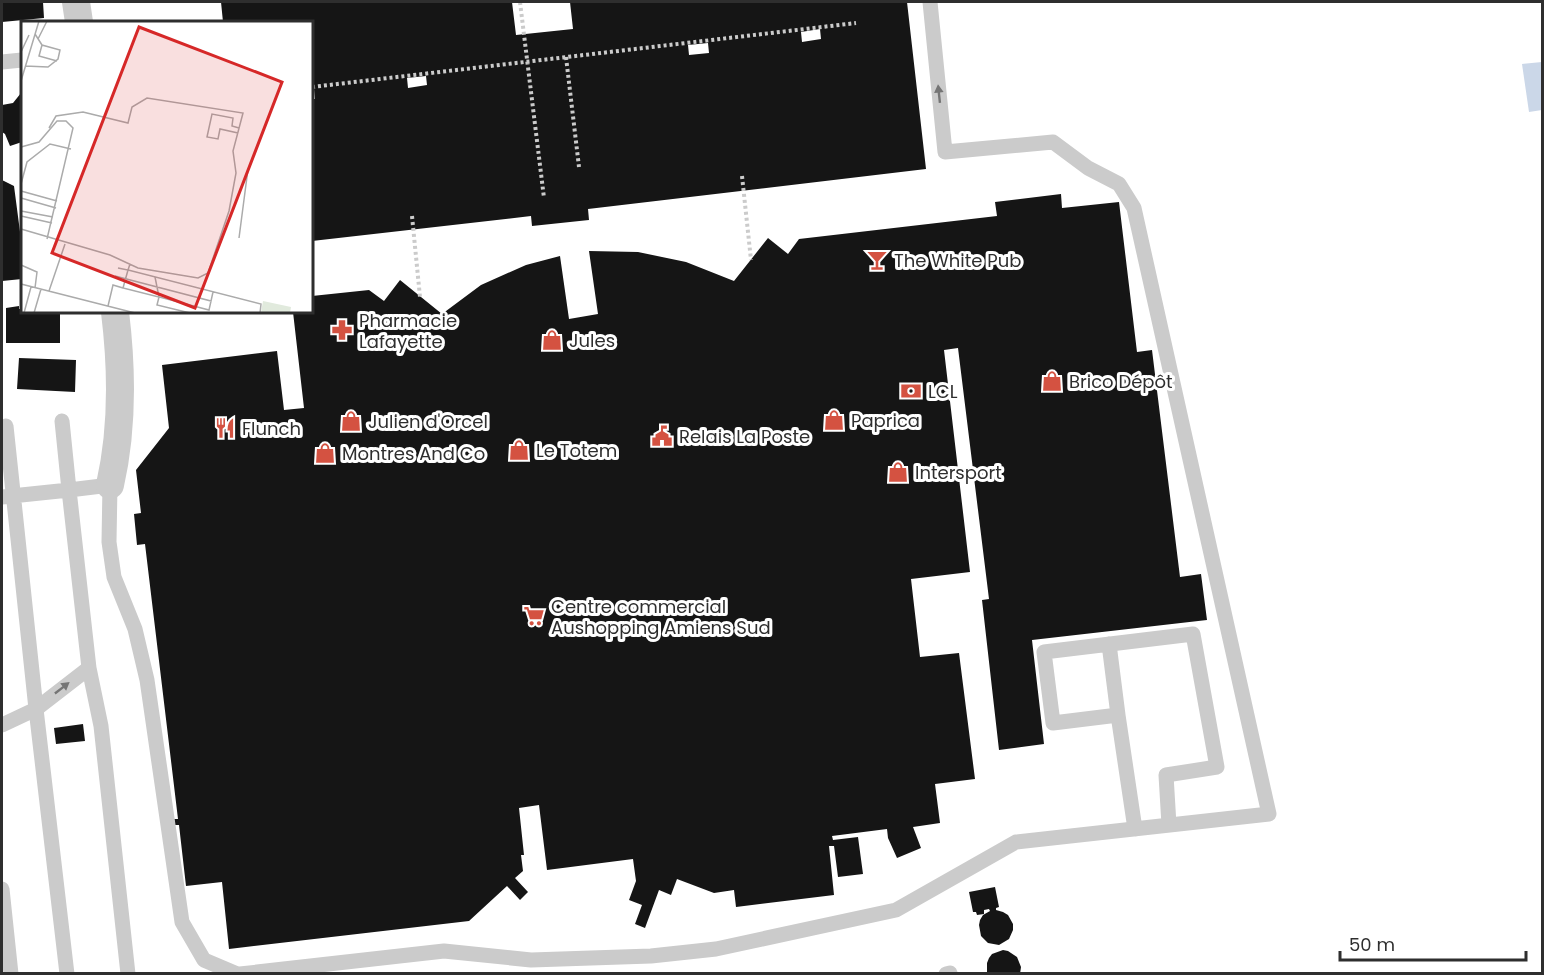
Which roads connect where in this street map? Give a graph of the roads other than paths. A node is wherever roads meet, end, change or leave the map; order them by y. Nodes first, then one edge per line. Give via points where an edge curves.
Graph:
1 (76, 2) edge
2 (930, 2) edge
3 (79, 21) edge
4 (21, 60) edge
5 (2, 62) edge
6 (115, 314) edge
7 (62, 421) dead end
8 (6, 426) dead end
9 (110, 485) junction
10 (69, 489) junction
11 (7, 497) edge
12 (1109, 644) junction
13 (89, 668) junction
14 (36, 709) junction
15 (1118, 715) junction
16 (2, 725) edge
17 (1168, 825) junction
18 (1135, 828) junction
19 (2, 890) edge
20 (11, 974) edge
21 (67, 974) edge
22 (128, 974) edge
23 (238, 974) edge

1 - 3 street
17 -> 2 lane via 1269,814 1134,208 1119,184 1088,168 1053,142 945,152
4 - 5 lane
6 - 9 street via 119,421
7 - 10 lane
8 - 11 lane
9 - 10 lane
9 - 23 lane via 109,542 114,577 135,629 147,680 182,922 204,960
10 - 11 lane
10 - 13 lane
11 - 14 lane
12 - 15 lane
12 - 15 lane via 1044,652 1053,723
12 - 17 lane via 1193,634 1217,766 1166,775
14 -> 13 lane
13 - 22 lane via 101,726
14 - 16 lane
14 - 21 lane
15 - 18 lane
17 - 18 lane
18 - 23 lane via 1016,842 896,910 716,949 651,956 531,960 444,951
19 - 20 lane

